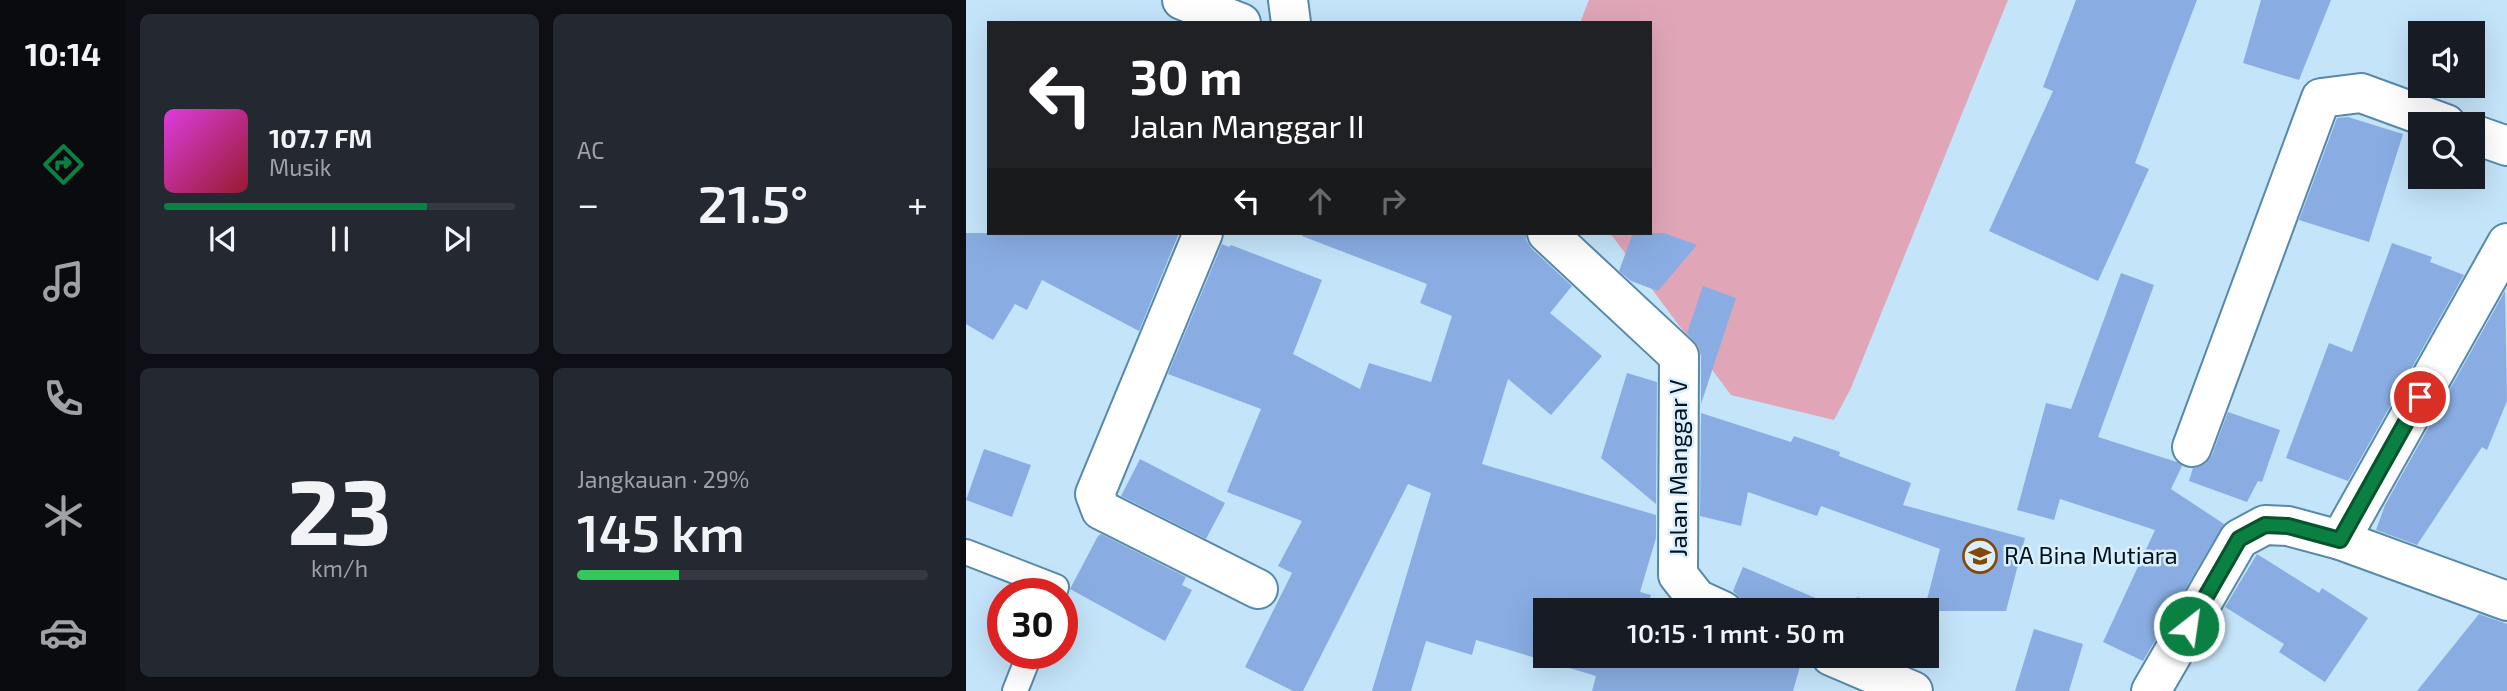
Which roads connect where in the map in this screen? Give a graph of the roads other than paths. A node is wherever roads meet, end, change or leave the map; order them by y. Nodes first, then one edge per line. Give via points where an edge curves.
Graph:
1 (1182, 0) edge
2 (1288, 0) edge
3 (1236, 21) edge
4 (1291, 21) edge
5 (2413, 112) edge
6 (2485, 138) edge
7 (2507, 146) edge
8 (1202, 235) edge
9 (1549, 235) edge
10 (2507, 243) edge
11 (2192, 447) dead end
12 (2340, 540) junction
13 (966, 552) edge
14 (1033, 578) edge
15 (1258, 589) dead end
16 (1696, 598) edge
17 (2507, 601) edge
18 (1859, 668) edge
19 (1024, 669) edge
20 (1016, 691) edge
21 (1913, 691) edge
22 (2151, 691) edge

1 - 3 street
2 - 4 street
5 - 11 street via 2361,93 2321,97
6 - 7 street
8 - 15 street via 1095,494 1101,510
9 - 16 street, Jalan Manggar V via 1679,356 1678,575
10 - 12 street
12 - 17 street
12 - 22 street via 2288,526 2265,525 2239,539
13 - 14 lane
18 - 21 street
19 - 20 lane

